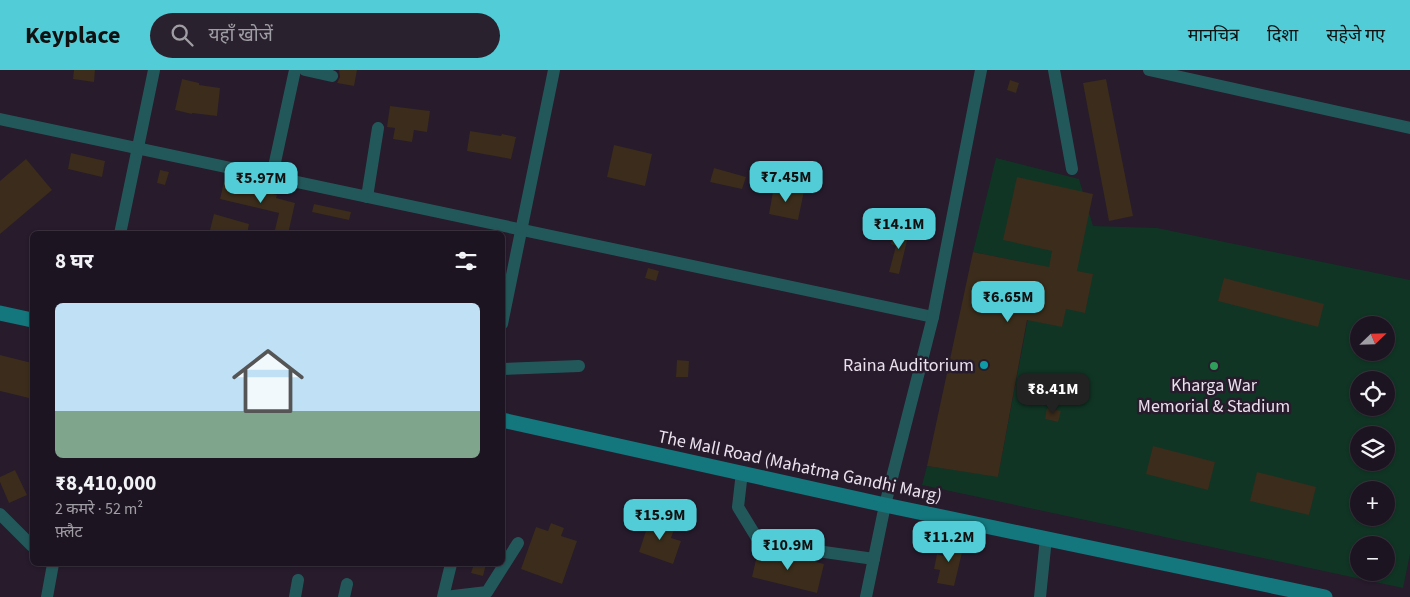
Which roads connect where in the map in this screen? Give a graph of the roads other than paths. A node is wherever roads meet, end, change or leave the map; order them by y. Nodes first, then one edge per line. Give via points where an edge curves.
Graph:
1 (154, 70) edge
2 (295, 70) edge
3 (305, 70) edge
4 (554, 70) edge
5 (981, 70) edge
6 (1054, 70) edge
7 (1149, 70) edge
8 (1185, 74) edge
9 (332, 76) dead end
10 (0, 119) edge
11 (378, 128) dead end
12 (1410, 128) edge
13 (137, 149) junction
14 (1072, 169) dead end
15 (272, 176) junction
16 (367, 197) junction
17 (522, 229) junction
18 (121, 231) edge
19 (505, 310) edge
20 (0, 313) edge
21 (933, 317) junction
22 (30, 320) edge
23 (580, 366) dead end
24 (505, 369) edge
25 (505, 421) edge
26 (742, 472) junction
27 (885, 505) junction
28 (0, 514) edge
29 (1046, 538) junction
30 (518, 543) dead end
31 (30, 544) edge
32 (874, 560) junction
33 (505, 563) edge
34 (52, 566) edge
35 (451, 566) edge
36 (503, 566) edge
37 (298, 580) dead end
38 (347, 584) dead end
39 (1299, 595) edge
40 (46, 597) edge
41 (295, 597) edge
42 (344, 597) edge
43 (444, 597) edge
44 (866, 597) edge
45 (1040, 597) edge
46 (1324, 597) edge

1 - 13 street
2 - 15 street
3 - 9 street
4 - 17 street
5 - 21 street
6 - 14 street
7 - 8 street
8 - 12 street
10 - 13 street
11 - 16 street
13 - 15 street
13 - 18 street
15 - 16 street
16 - 17 street
17 - 19 street
17 - 21 street
20 - 22 street
21 - 27 street
23 - 24 street
25 - 26 street, The Mall Road (Mahatma Gandhi Marg)
26 - 27 street, The Mall Road (Mahatma Gandhi Marg)
26 - 32 street via 738,507 760,543
27 - 29 street, The Mall Road (Mahatma Gandhi Marg)
27 - 32 street
28 - 31 street
29 - 39 street, The Mall Road (Mahatma Gandhi Marg)
29 - 45 street
30 - 33 street
32 - 44 street
34 - 40 street
35 - 43 street
36 - 43 street via 486,592
37 - 41 street
38 - 42 street
39 - 46 street, The Mall Road (Mahatma Gandhi Marg)

